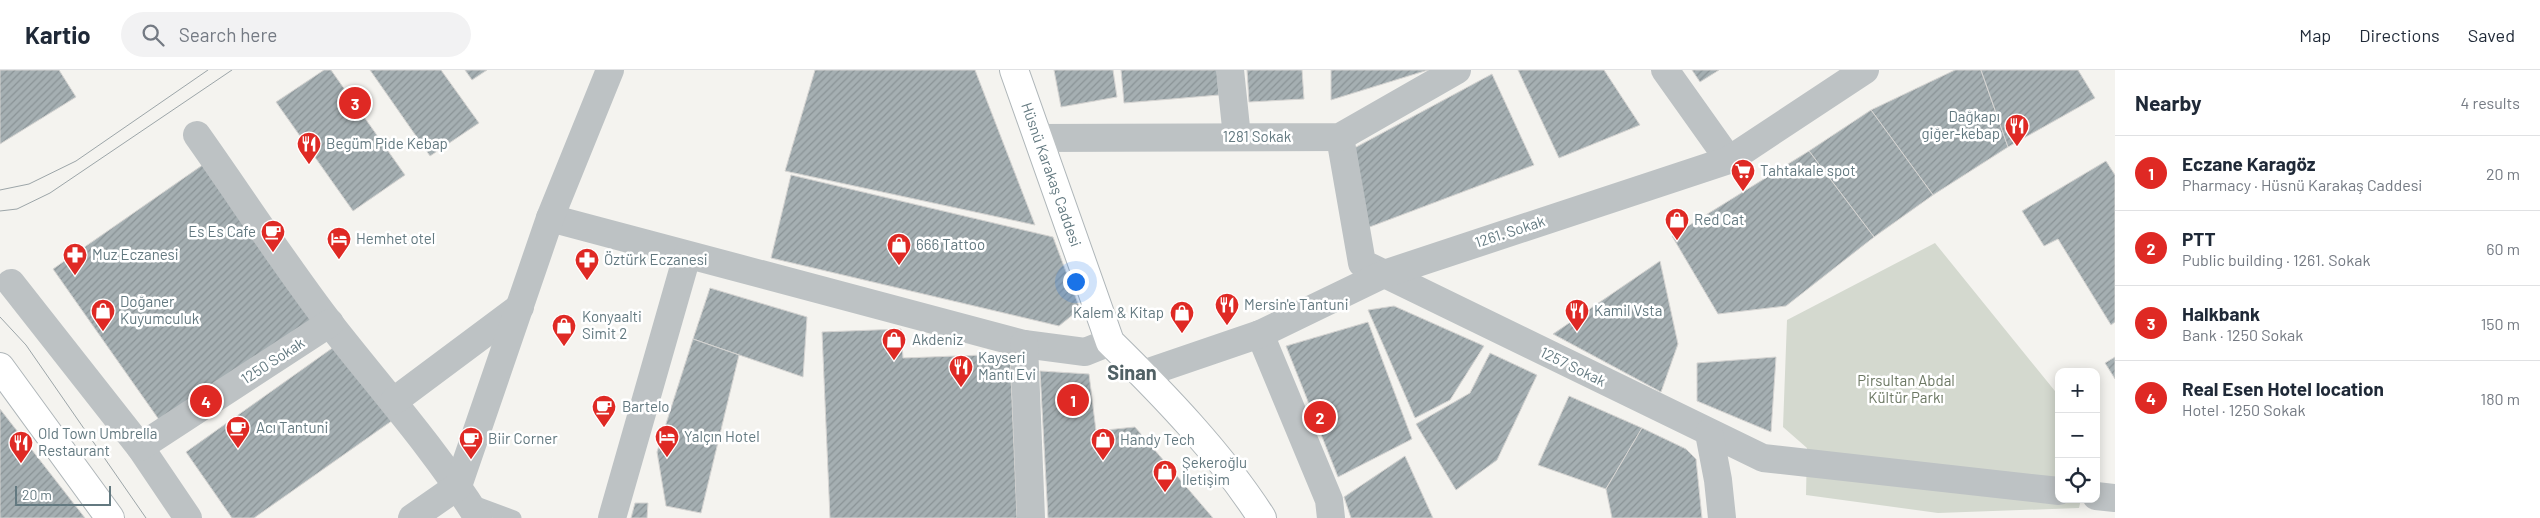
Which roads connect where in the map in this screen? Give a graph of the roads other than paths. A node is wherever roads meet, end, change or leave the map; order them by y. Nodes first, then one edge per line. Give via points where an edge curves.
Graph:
1 (610, 70) edge
2 (1014, 70) edge
3 (1230, 70) edge
4 (1457, 70) edge
5 (1665, 70) edge
6 (1865, 70) edge
7 (197, 135) dead end
8 (1237, 137) junction
9 (1340, 137) junction
10 (1039, 138) junction
11 (1729, 160) junction
12 (550, 218) junction
13 (687, 256) junction
14 (1384, 274) junction
15 (11, 283) dead end
16 (520, 307) junction
17 (330, 324) junction
18 (1260, 334) junction
19 (1110, 342) junction
20 (1024, 344) junction
21 (0, 367) edge
22 (1143, 374) junction
23 (394, 401) junction
24 (1709, 433) junction
25 (140, 447) junction
26 (2055, 491) edge
27 (2100, 496) edge
28 (2115, 498) edge
29 (468, 502) edge
30 (110, 518) edge
31 (188, 518) edge
32 (412, 518) edge
33 (514, 518) edge
34 (612, 518) edge
35 (1031, 518) edge
36 (1262, 518) edge
37 (1331, 518) edge
38 (1722, 518) edge

1 - 12 street
2 - 10 street, Hüsnü Karakaş Caddesi
3 - 8 street
4 - 9 street, 1281 Sokak
5 - 11 street
6 - 11 street, 1261. Sokak
7 - 17 street
8 - 9 street, 1281 Sokak
8 - 10 street, 1281 Sokak
9 - 14 street, 1257 Sokak via 1362,263
10 - 19 street, Hüsnü Karakaş Caddesi
11 - 14 street, 1261. Sokak
12 - 13 street
12 - 16 street
13 - 20 street
13 - 34 street
14 - 18 street, 1261. Sokak
14 - 24 street, 1257 Sokak
15 - 25 street
16 - 23 street
16 - 29 street
17 - 23 street
17 - 25 street, 1250 Sokak
18 - 22 street, 1261. Sokak
18 - 37 street via 1330,500
19 - 20 street via 1085,352
19 - 22 street, Hüsnü Karakaş Caddesi
20 - 35 street
21 - 30 street
22 - 36 street, Hüsnü Karakaş Caddesi via 1240,484
23 - 29 street
24 - 26 street, 1257 Sokak via 1763,458
24 - 38 street
25 - 31 street
27 - 28 street
29 - 32 street
29 - 33 lane

